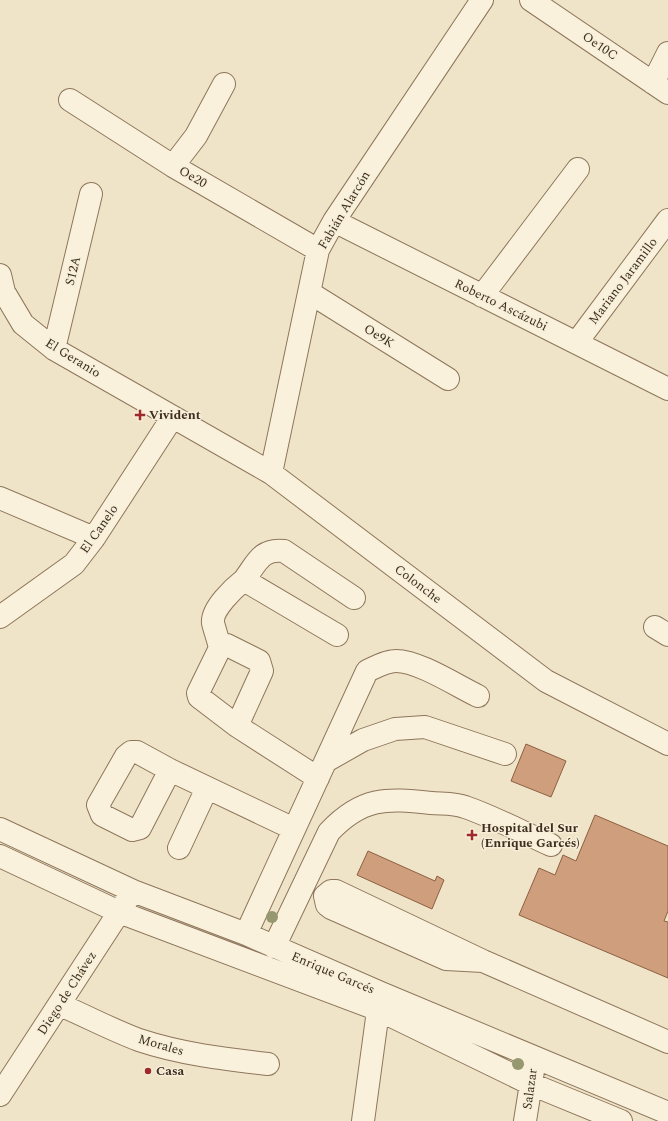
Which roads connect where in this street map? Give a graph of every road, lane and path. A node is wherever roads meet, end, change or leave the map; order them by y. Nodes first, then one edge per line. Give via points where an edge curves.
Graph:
1 (531, 0) edge
2 (474, 3) edge
3 (668, 53) edge
4 (224, 84) dead end
5 (661, 88) edge
6 (70, 100) dead end
7 (173, 166) junction
8 (578, 169) dead end
9 (91, 194) dead end
10 (668, 220) edge
11 (334, 221) junction
12 (318, 250) junction
13 (0, 275) edge
14 (310, 293) junction
15 (482, 296) junction
16 (577, 342) junction
17 (54, 349) junction
18 (448, 379) dead end
19 (668, 389) edge
20 (172, 418) junction
21 (271, 473) junction
22 (0, 498) edge
23 (94, 538) junction
24 (244, 580) junction
25 (354, 598) dead end
26 (0, 618) edge
27 (337, 635) dead end
28 (220, 648) junction
29 (478, 696) dead end
30 (237, 726) junction
31 (668, 744) edge
32 (506, 754) dead end
33 (322, 769) junction
34 (170, 770) dead end
35 (207, 788) junction
36 (0, 830) edge
37 (291, 837) junction
38 (551, 845) dead end
39 (179, 848) dead end
40 (0, 856) edge
41 (316, 857) junction
42 (133, 891) junction
43 (119, 912) junction
44 (246, 934) junction
45 (274, 947) junction
46 (484, 961) junction
47 (380, 1002) junction
48 (60, 1005) junction
49 (668, 1042) edge
50 (534, 1058) junction
51 (268, 1064) dead end
52 (532, 1084) junction
53 (0, 1095) edge
54 (668, 1113) edge
55 (363, 1121) edge
56 (526, 1121) edge
57 (621, 1121) edge

1 - 5 street, Oe10C
2 - 11 street, Fabián Alarcón
3 - 5 street
4 - 7 street via 196,136
6 - 7 street, Oe20
7 - 12 street, Oe20
8 - 15 street
9 - 17 street, S12A
10 - 16 street, Mariano Jaramillo
11 - 12 street, Fabián Alarcón
11 - 15 street, Roberto Ascázubi
12 - 14 street, Fabián Alarcón
13 - 17 street, El Geranio via 4,292 24,324
14 - 18 street, Oe9K
14 - 21 street, Fabián Alarcón
15 - 16 street, Roberto Ascázubi
16 - 19 street, Roberto Ascázubi
17 - 20 street, El Geranio
20 - 21 street, Colonche
20 - 23 street, El Canelo
21 - 31 street, Colonche via 546,681
22 - 23 street
23 - 26 street, El Canelo via 74,564
24 - 25 street via 266,552 284,551
24 - 27 street
24 - 28 street via 223,600 213,621
28 - 30 street via 198,693 202,701
28 - 30 street via 227,645 262,665 262,671
29 - 33 street via 412,663 395,661 382,664 367,672
30 - 33 street
32 - 33 street via 425,727 395,729 363,740
33 - 37 street
34 - 35 street
35 - 37 street
35 - 39 street
36 - 42 street, Enrique Garcés
37 - 41 street
37 - 44 street
38 - 41 street via 463,806 395,799 355,809 342,818 329,832
40 - 43 street, Enrique Garcés
41 - 45 street
42 - 43 street, Diego de Chávez
42 - 44 street, Enrique Garcés
43 - 47 street, Enrique Garcés
43 - 48 street, Diego de Chávez
44 - 45 street, Enrique Garcés
45 - 47 street, Enrique Garcés
46 - 46 street via 336,891 330,891 326,896 327,905 331,908 436,955 456,960
46 - 49 street
47 - 50 street, Enrique Garcés
47 - 52 street, Enrique Garcés
47 - 55 street
48 - 51 street, Morales via 138,1039 169,1049
48 - 53 street, Diego de Chávez
50 - 52 street, Salazar
50 - 54 street, Enrique Garcés
52 - 56 street, Salazar
52 - 57 street, Enrique Garcés

